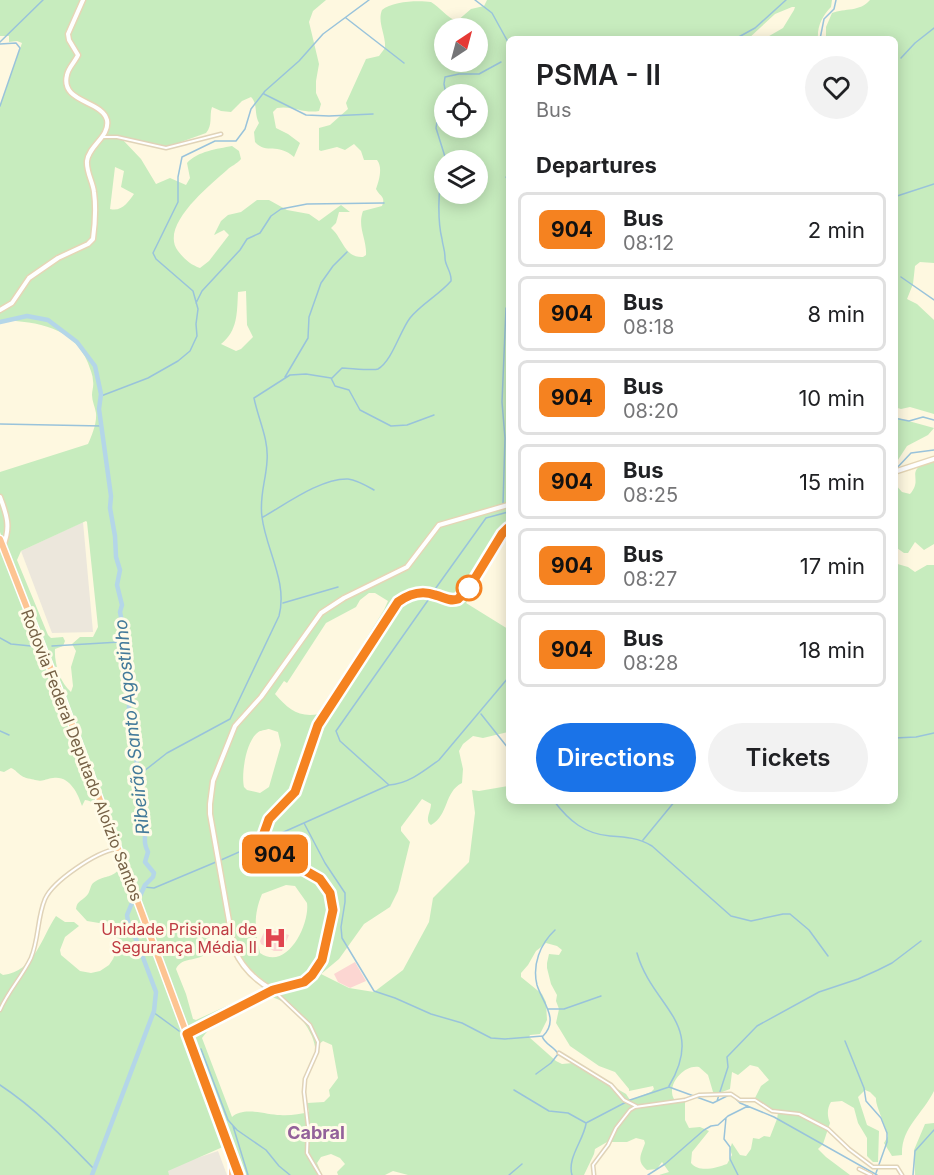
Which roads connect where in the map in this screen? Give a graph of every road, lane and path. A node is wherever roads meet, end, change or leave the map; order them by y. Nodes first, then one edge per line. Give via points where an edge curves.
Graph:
1 (83, 0) edge
2 (221, 134) dead end
3 (103, 137) junction
4 (0, 310) edge
5 (934, 459) edge
6 (898, 471) edge
7 (0, 497) edge
8 (506, 506) edge
9 (0, 539) edge
10 (1, 548) edge
11 (118, 849) junction
12 (273, 990) junction
13 (0, 1010) edge
14 (187, 1034) junction
15 (559, 1053) dead end
16 (639, 1107) junction
17 (231, 1154) junction
18 (859, 1169) dead end
19 (232, 1175) edge
20 (238, 1175) edge
21 (320, 1175) edge
22 (594, 1175) edge
23 (871, 1175) edge
24 (902, 1175) edge

1 - 3 street via 69,30 69,40 78,55 66,81 74,95 104,115 107,125
2 - 3 street via 166,148
3 - 4 street via 91,150 87,162 94,192 92,241 29,278 10,306
5 - 6 street
7 - 10 street via 9,525
8 - 12 street via 439,525 407,567 321,613 232,731 213,781 210,814 234,949 254,977
9 - 10 highway, Rodovia Federal Deputado Aloízio Santos
10 - 11 highway, Rodovia Federal Deputado Aloízio Santos via 61,694
11 - 13 street via 85,861 48,894 31,957
11 - 14 highway, Rodovia Federal Deputado Aloízio Santos
12 - 14 street
12 - 21 street via 310,1025 318,1042 304,1092 307,1153
14 - 17 highway, Rodovia Federal Deputado Aloízio Santos
15 - 16 street via 611,1085 629,1104
16 - 22 street via 630,1110 616,1128 593,1165
16 - 24 street via 699,1095 731,1094 742,1100 755,1100 772,1111 796,1113 821,1124 873,1167 897,1167
17 - 19 highway
17 - 20 highway, Rodovia Federal Deputado Aloízio Santos
18 - 23 street

